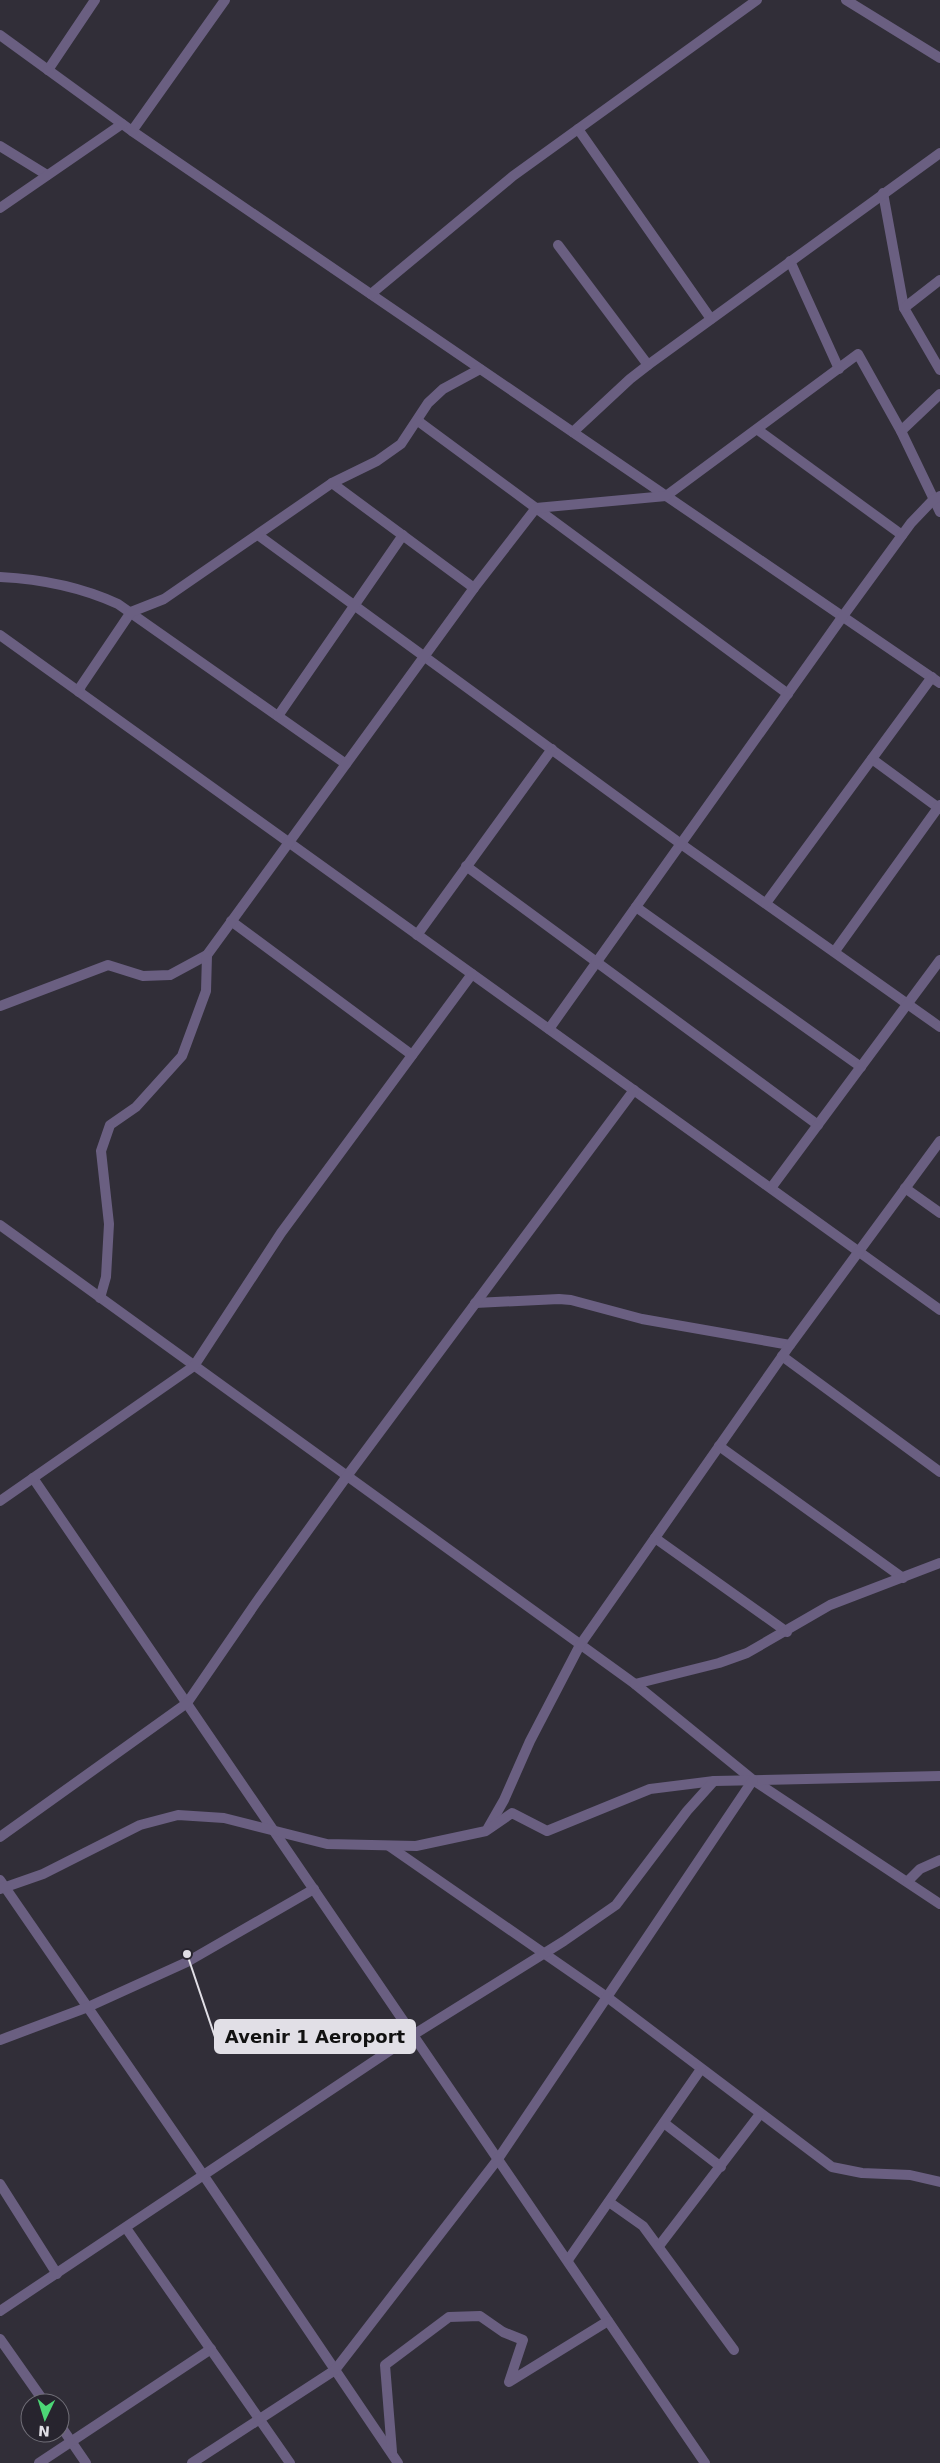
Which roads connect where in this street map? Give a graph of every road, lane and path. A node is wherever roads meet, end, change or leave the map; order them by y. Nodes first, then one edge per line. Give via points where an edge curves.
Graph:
1 (95, 0) edge
2 (226, 0) edge
3 (757, 0) edge
4 (846, 0) edge
5 (0, 35) edge
6 (940, 58) edge
7 (48, 70) junction
8 (122, 124) junction
9 (578, 130) junction
10 (132, 131) junction
11 (0, 146) edge
12 (940, 153) edge
13 (47, 175) junction
14 (883, 193) junction
15 (0, 208) edge
16 (558, 245) dead end
17 (790, 261) junction
18 (940, 280) edge
19 (371, 294) junction
20 (904, 308) junction
21 (711, 319) junction
22 (648, 365) junction
23 (480, 368) junction
24 (839, 369) junction
25 (940, 370) edge
26 (940, 394) edge
27 (418, 421) junction
28 (758, 430) junction
29 (900, 431) junction
30 (573, 432) junction
31 (332, 483) junction
32 (666, 496) junction
33 (936, 498) edge
34 (536, 508) junction
35 (940, 512) edge
36 (258, 535) junction
37 (403, 535) junction
38 (902, 535) junction
39 (0, 577) edge
40 (474, 588) junction
41 (355, 606) junction
42 (131, 612) junction
43 (843, 616) junction
44 (0, 635) edge
45 (424, 656) junction
46 (936, 680) edge
47 (79, 692) junction
48 (788, 694) junction
49 (278, 716) junction
50 (552, 749) junction
51 (872, 759) junction
52 (346, 764) junction
53 (939, 807) edge
54 (288, 842) junction
55 (681, 844) junction
56 (466, 866) junction
57 (766, 903) junction
58 (636, 907) junction
59 (231, 921) junction
60 (417, 935) junction
61 (835, 951) junction
62 (207, 955) junction
63 (940, 960) edge
64 (597, 962) junction
65 (472, 974) junction
66 (908, 1004) junction
67 (0, 1006) edge
68 (940, 1027) edge
69 (549, 1029) junction
70 (412, 1055) junction
71 (860, 1067) junction
72 (634, 1090) junction
73 (818, 1125) junction
74 (940, 1141) edge
75 (770, 1188) junction
76 (905, 1188) junction
77 (940, 1213) edge
78 (0, 1225) edge
79 (858, 1251) junction
80 (100, 1298) junction
81 (475, 1303) junction
82 (940, 1310) edge
83 (790, 1345) junction
84 (782, 1356) junction
85 (194, 1366) junction
86 (719, 1446) junction
87 (940, 1472) edge
88 (347, 1476) junction
89 (33, 1478) junction
90 (0, 1501) edge
91 (655, 1538) junction
92 (940, 1563) edge
93 (903, 1578) junction
94 (787, 1632) junction
95 (580, 1644) junction
96 (635, 1684) junction
97 (187, 1703) junction
98 (940, 1776) edge
99 (753, 1780) junction
100 (714, 1781) junction
101 (270, 1828) junction
102 (486, 1831) junction
103 (0, 1837) edge
104 (388, 1845) junction
105 (940, 1860) edge
106 (908, 1881) junction
107 (2, 1885) edge
108 (314, 1889) junction
109 (940, 1904) edge
110 (544, 1954) junction
111 (607, 1997) junction
112 (88, 2007) junction
113 (413, 2035) junction
114 (0, 2040) edge
115 (701, 2069) junction
116 (760, 2114) junction
117 (664, 2123) junction
118 (498, 2159) junction
119 (721, 2167) junction
120 (204, 2176) junction
121 (940, 2182) edge
122 (0, 2184) edge
123 (608, 2202) junction
124 (126, 2228) junction
125 (659, 2246) junction
126 (568, 2260) junction
127 (57, 2274) junction
128 (0, 2311) edge
129 (608, 2321) junction
130 (0, 2339) edge
131 (211, 2349) junction
132 (734, 2350) dead end
133 (335, 2370) junction
134 (37, 2393) edge
135 (260, 2419) junction
136 (71, 2441) junction
137 (392, 2454) junction
138 (39, 2463) edge
139 (86, 2463) edge
140 (192, 2463) edge
141 (290, 2463) edge
142 (398, 2463) edge
143 (705, 2463) edge

1 - 7 street
2 - 10 street
3 - 9 street
4 - 6 street
5 - 7 street
7 - 8 street
8 - 10 street
8 - 13 street
9 - 19 street via 513,176
9 - 21 street
10 - 19 street
11 - 13 street
12 - 14 street
13 - 15 street
14 - 17 street
14 - 20 street
16 - 22 street
17 - 21 street
17 - 24 street
18 - 20 street
19 - 23 street
20 - 25 street
21 - 22 street
22 - 30 street
23 - 27 street via 443,389 428,403
23 - 30 street
24 - 28 street
24 - 29 street via 858,354
26 - 29 street
27 - 31 street via 401,444 362,469
27 - 34 street
28 - 32 street
28 - 38 street
29 - 33 street
30 - 32 street
31 - 36 street
31 - 37 street
32 - 34 street
32 - 43 street
33 - 35 street
33 - 38 street
34 - 40 street
34 - 48 street
36 - 41 street
36 - 42 street via 164,599
37 - 40 street
37 - 41 street
38 - 43 street
39 - 42 street via 37,579 100,596
40 - 45 street
41 - 45 street
41 - 49 street
42 - 47 street
42 - 49 street
43 - 46 street
43 - 48 street
44 - 47 street
45 - 50 street
45 - 52 street
46 - 51 street
47 - 54 street
48 - 55 street
49 - 52 street
50 - 55 street
50 - 56 street
51 - 53 street
51 - 57 street
52 - 54 street
53 - 61 street
54 - 59 street
54 - 60 street
55 - 57 street
55 - 58 street
56 - 60 street
56 - 64 street
57 - 61 street
58 - 64 street
58 - 71 street
59 - 62 street
59 - 70 street
60 - 65 street
61 - 66 street
62 - 67 street via 170,975 143,976 108,965
62 - 80 street via 206,991 182,1056 136,1107 110,1125 101,1152 109,1224 106,1277
63 - 66 street
64 - 69 street
64 - 73 street
65 - 69 street
65 - 70 street
66 - 68 street
66 - 71 street
69 - 72 street
70 - 85 street via 281,1233
71 - 73 street
72 - 75 street
72 - 81 street
73 - 75 street
74 - 76 street
75 - 79 street
76 - 77 street
76 - 79 street
78 - 80 street
79 - 82 street
79 - 83 street
80 - 85 street
81 - 83 street via 571,1300 642,1319
81 - 88 street
83 - 84 street
84 - 86 street
84 - 87 street
85 - 88 street
85 - 89 street
86 - 91 street
86 - 93 street
88 - 95 street
88 - 97 street
89 - 90 street
89 - 97 street
91 - 94 street
91 - 95 street
92 - 93 street
93 - 94 street via 830,1605
94 - 96 street via 747,1653 719,1663
95 - 96 street
95 - 102 street
96 - 99 street
97 - 101 street
97 - 103 street
98 - 99 street
99 - 100 street
99 - 106 street
99 - 111 street
100 - 102 street via 650,1789 547,1831 512,1813
100 - 110 street via 687,1810 616,1905
101 - 104 street via 327,1844
101 - 107 street via 224,1818 178,1816 140,1825 43,1874
101 - 108 street
102 - 104 street via 416,1846
104 - 110 street
105 - 106 street via 920,1869
106 - 109 street
107 - 112 street
108 - 112 street via 187,1962
108 - 113 street
110 - 111 street
110 - 113 street
111 - 115 street
111 - 118 street
112 - 114 street
112 - 120 street
113 - 118 street
113 - 120 street
115 - 116 street
115 - 117 street
116 - 119 street
116 - 121 street via 832,2167 862,2173 910,2175
117 - 119 street
117 - 123 street
118 - 126 street
118 - 133 street
119 - 125 street
120 - 124 street
120 - 133 street
122 - 127 street
123 - 125 street via 643,2226
123 - 126 street
124 - 127 street
124 - 131 street
125 - 132 street
126 - 129 street
127 - 128 street
129 - 137 street via 508,2382 524,2340 503,2332 480,2316 449,2317 385,2365
129 - 143 street
130 - 134 street
131 - 135 street
131 - 136 street
133 - 135 street
133 - 137 street
135 - 140 street
135 - 141 street
136 - 138 street
136 - 139 street
137 - 142 street

